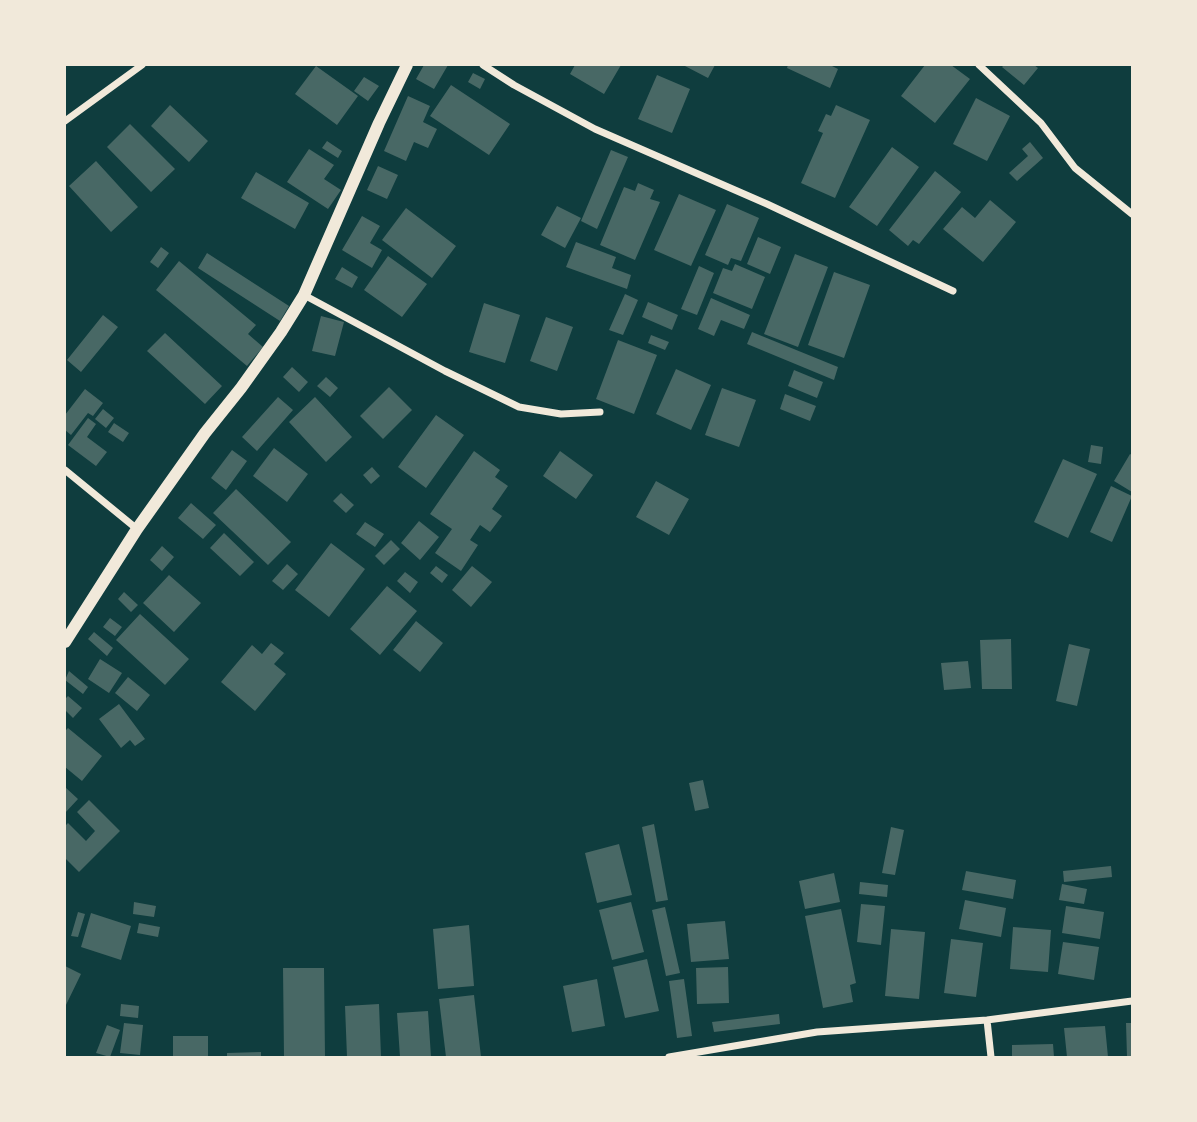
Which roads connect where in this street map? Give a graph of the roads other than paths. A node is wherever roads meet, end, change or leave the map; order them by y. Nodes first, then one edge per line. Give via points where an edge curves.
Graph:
1 (142, 65) edge
2 (407, 65) edge
3 (483, 65) edge
4 (979, 65) edge
5 (65, 121) edge
6 (1132, 214) edge
7 (953, 291) dead end
8 (304, 295) junction
9 (600, 412) dead end
10 (65, 470) edge
11 (137, 529) junction
12 (65, 642) edge
13 (1132, 1001) edge
14 (987, 1020) junction
15 (669, 1057) edge
16 (991, 1057) edge

1 - 5 street
2 - 8 street
3 - 7 street via 595,129
4 - 6 street via 1041,123 1075,168
8 - 9 street via 519,407 561,414
8 - 11 street
10 - 11 street
11 - 12 street
13 - 14 street
14 - 15 street via 817,1032
14 - 16 street

